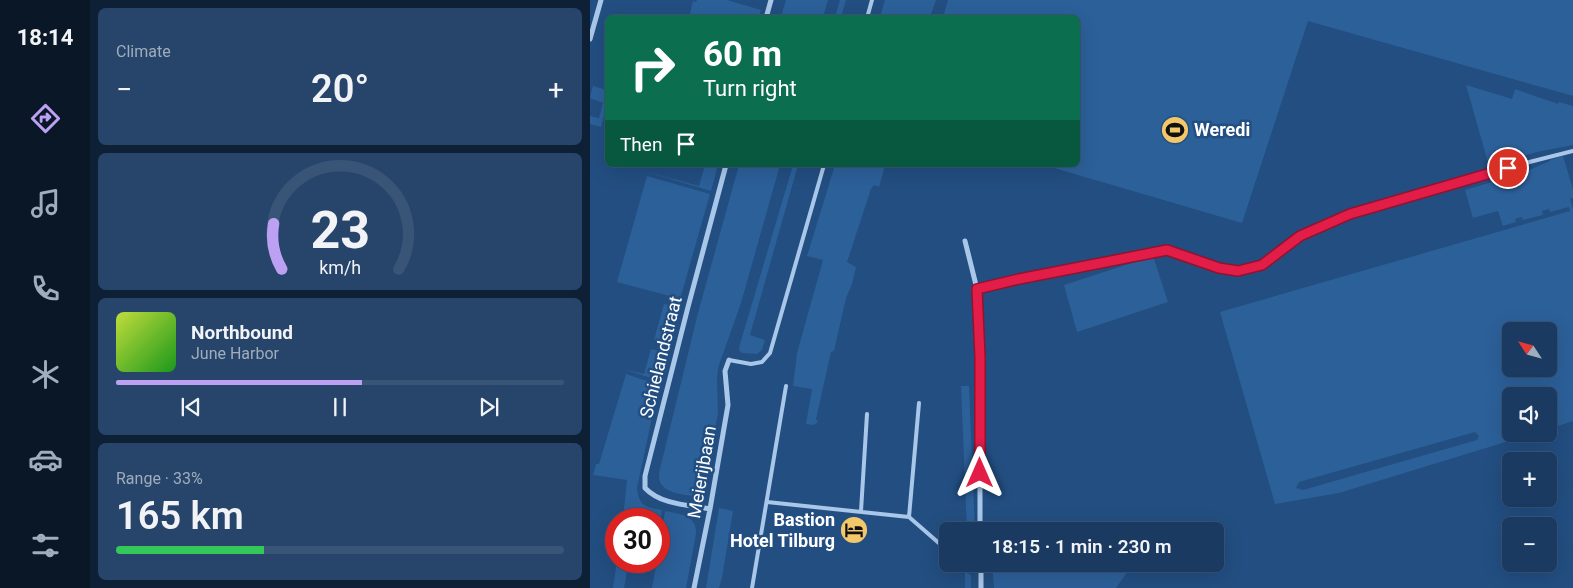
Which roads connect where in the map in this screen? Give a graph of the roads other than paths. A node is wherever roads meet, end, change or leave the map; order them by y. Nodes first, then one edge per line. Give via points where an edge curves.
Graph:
1 (601, 0) edge
2 (771, 0) edge
3 (872, 0) edge
4 (767, 15) edge
5 (868, 15) edge
6 (590, 39) edge
7 (1573, 151) edge
8 (725, 167) edge
9 (823, 167) edge
10 (965, 241) dead end
11 (977, 289) junction
12 (729, 360) joint
13 (786, 386) dead end
14 (919, 404) dead end
15 (867, 414) dead end
16 (767, 502) junction
17 (710, 509) junction
18 (861, 511) junction
19 (908, 517) junction
20 (980, 522) edge
21 (939, 543) edge
22 (981, 572) edge
23 (694, 588) edge
24 (752, 588) edge
25 (981, 588) edge

1 - 6 street
2 - 4 street
3 - 5 lane
7 - 11 lane via 1474,176 1350,214 1300,236 1262,265 1238,271 1219,268 1167,250
8 - 17 street, Schielandstraat via 645,476 645,488 660,500
9 - 12 lane via 770,353 762,362 750,364
10 - 11 street
11 - 20 street
12 - 17 street, Meierijbaan via 725,372 728,405
13 - 16 lane
14 - 19 lane
15 - 18 lane
16 - 18 lane
16 - 24 lane
17 - 23 street, Meierijbaan
18 - 19 lane
19 - 21 lane
22 - 25 street

